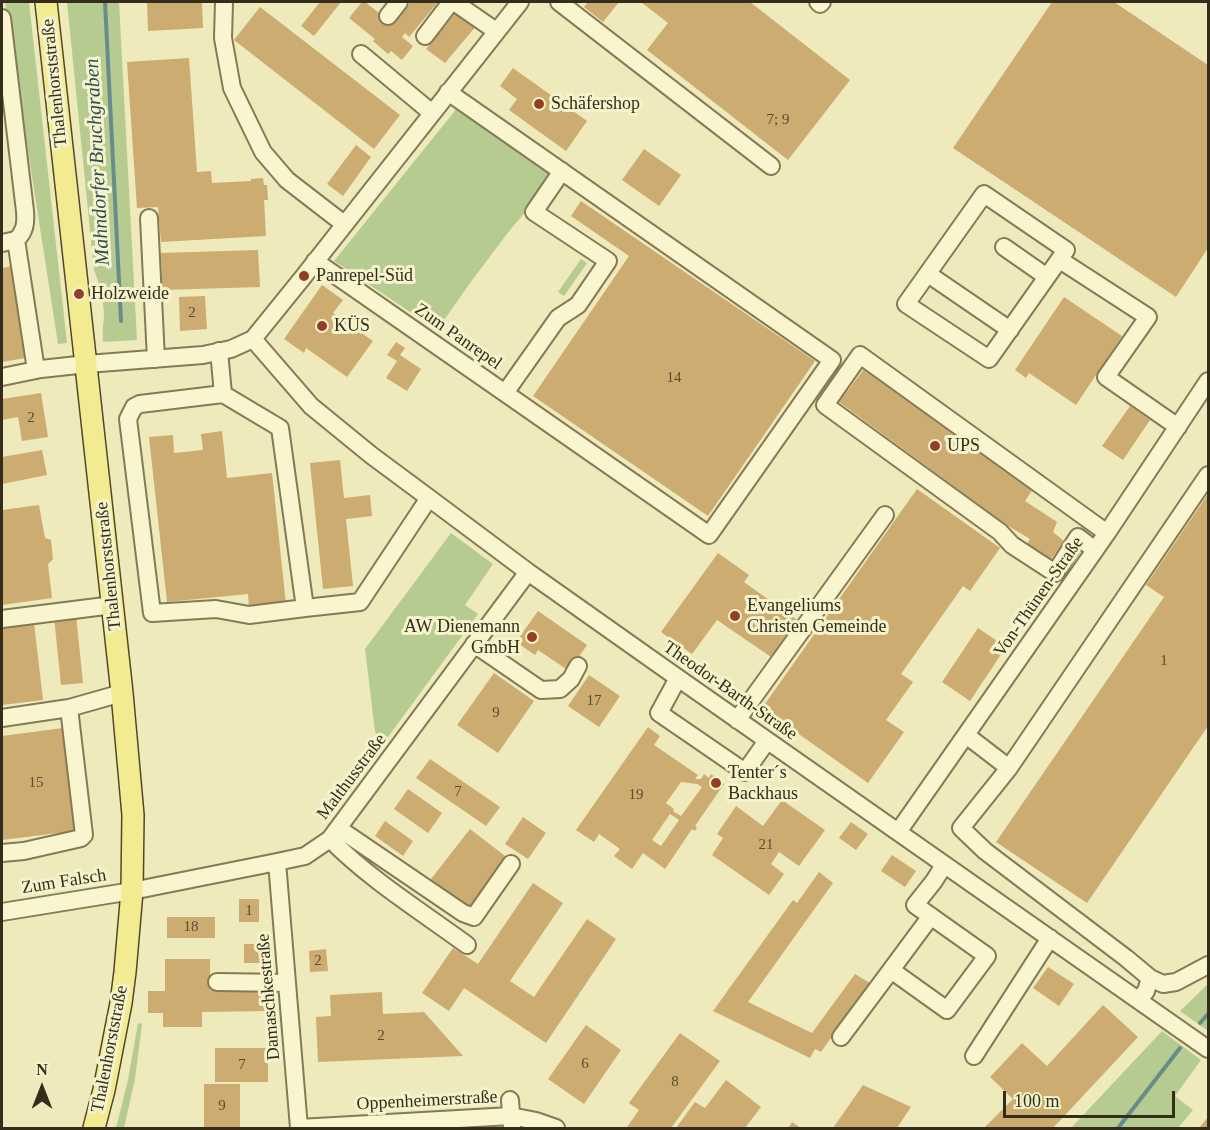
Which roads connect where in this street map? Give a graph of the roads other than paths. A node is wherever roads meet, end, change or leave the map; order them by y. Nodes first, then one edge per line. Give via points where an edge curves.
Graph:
1 (46, 2) edge
2 (224, 2) edge
3 (399, 2) edge
4 (453, 2) edge
5 (520, 2) edge
6 (559, 2) edge
7 (388, 16) dead end
8 (2, 18) edge
9 (496, 31) junction
10 (425, 36) dead end
11 (361, 54) dead end
12 (448, 92) junction
13 (432, 113) junction
14 (771, 166) dead end
15 (562, 171) junction
16 (150, 218) dead end
17 (344, 224) junction
18 (9, 242) edge
19 (1004, 247) dead end
20 (1060, 260) junction
21 (315, 261) junction
22 (928, 274) junction
23 (1047, 278) junction
24 (1010, 330) junction
25 (253, 339) junction
26 (219, 351) junction
27 (156, 359) junction
28 (87, 364) junction
29 (36, 370) junction
30 (2, 377) edge
31 (1209, 381) edge
32 (506, 393) junction
33 (223, 394) junction
34 (1178, 427) junction
35 (1209, 475) edge
36 (429, 498) junction
37 (885, 514) dead end
38 (1107, 533) junction
39 (1095, 550) junction
40 (528, 572) junction
41 (113, 605) junction
42 (305, 608) junction
43 (2, 619) edge
44 (474, 644) junction
45 (578, 666) dead end
46 (678, 678) junction
47 (122, 693) junction
48 (69, 708) junction
49 (2, 718) edge
50 (737, 720) junction
51 (966, 735) junction
52 (767, 741) junction
53 (1009, 768) junction
54 (898, 832) junction
55 (334, 833) junction
56 (2, 853) edge
57 (277, 862) junction
58 (511, 864) dead end
59 (944, 865) junction
60 (132, 891) junction
61 (2, 912) edge
62 (931, 916) junction
63 (1050, 938) junction
64 (467, 945) dead end
65 (1209, 965) edge
66 (891, 970) junction
67 (1150, 978) junction
68 (217, 982) dead end
69 (287, 983) junction
70 (1139, 1000) junction
71 (841, 1037) dead end
72 (1209, 1049) edge
73 (975, 1056) dead end
74 (511, 1115) edge
75 (94, 1128) edge
76 (299, 1128) edge
77 (556, 1128) edge

1 - 28 main road, Thalenhorststraße
2 - 17 street via 223,38 232,88 263,152 287,180
3 - 7 street
4 - 9 street
4 - 10 street
5 - 9 street
6 - 14 street
8 - 18 street via 25,211 22,235
9 - 12 street
11 - 13 street
12 - 13 street
12 - 15 street
13 - 17 street
15 - 32 street, Zum Panrepel via 534,212 608,261 578,305 558,318
15 - 32 street via 832,360 709,535
16 - 27 street
17 - 21 street
18 - 29 street
19 - 23 street
20 - 22 street via 1066,250 984,194
20 - 23 street
20 - 34 street via 1149,317 1106,377
21 - 25 street
21 - 32 street, Zum Panrepel
22 - 24 street
22 - 24 street via 906,304 989,359
23 - 24 street
25 - 26 street
25 - 36 street, Theodor-Barth-Straße via 371,455
26 - 27 street
26 - 33 street
27 - 28 street
28 - 29 street
28 - 41 main road, Thalenhorststraße
29 - 30 street
31 - 34 street, Von-Thünen-Straße
33 - 42 street via 280,428
33 - 42 street via 140,404 128,418 152,613 216,609 249,615
34 - 38 street, Von-Thünen-Straße
35 - 53 street
36 - 40 street, Theodor-Barth-Straße
36 - 42 street via 360,602
37 - 50 street
38 - 39 street, Von-Thünen-Straße
38 - 39 street via 860,355 825,405 1055,573 1078,537
39 - 51 street, Von-Thünen-Straße
40 - 44 street, Malthusstraße
40 - 46 street, Theodor-Barth-Straße
41 - 43 street
41 - 47 main road, Thalenhorststraße
44 - 45 street via 541,690 560,689
44 - 55 street, Malthusstraße
46 - 50 street, Theodor-Barth-Straße
46 - 52 street via 659,713 745,772
47 - 48 street
47 - 60 main road, Thalenhorststraße via 133,814
48 - 49 street
48 - 56 street via 84,835
50 - 52 street, Theodor-Barth-Straße
51 - 53 street
51 - 54 street, Von-Thünen-Straße
52 - 54 street, Theodor-Barth-Straße
53 - 67 street via 961,828 985,851
54 - 59 street, Theodor-Barth-Straße
55 - 57 street, Malthusstraße via 305,856
55 - 58 street via 474,917
55 - 64 street via 346,855
57 - 60 street, Malthusstraße
57 - 69 street, Damaschkestraße
59 - 62 street via 915,904
59 - 63 street, Theodor-Barth-Straße
60 - 61 street, Zum Falsch
60 - 75 main road, Thalenhorststraße via 121,1003
62 - 66 street
62 - 66 street via 987,956 947,1010
63 - 70 street, Theodor-Barth-Straße
63 - 73 street
65 - 67 street via 1176,982 1163,984
66 - 71 street
67 - 70 street
68 - 69 street
69 - 76 street, Damaschkestraße
70 - 72 street, Theodor-Barth-Straße
74 - 76 street, Oppenheimerstraße
74 - 77 street, Oppenheimerstraße

